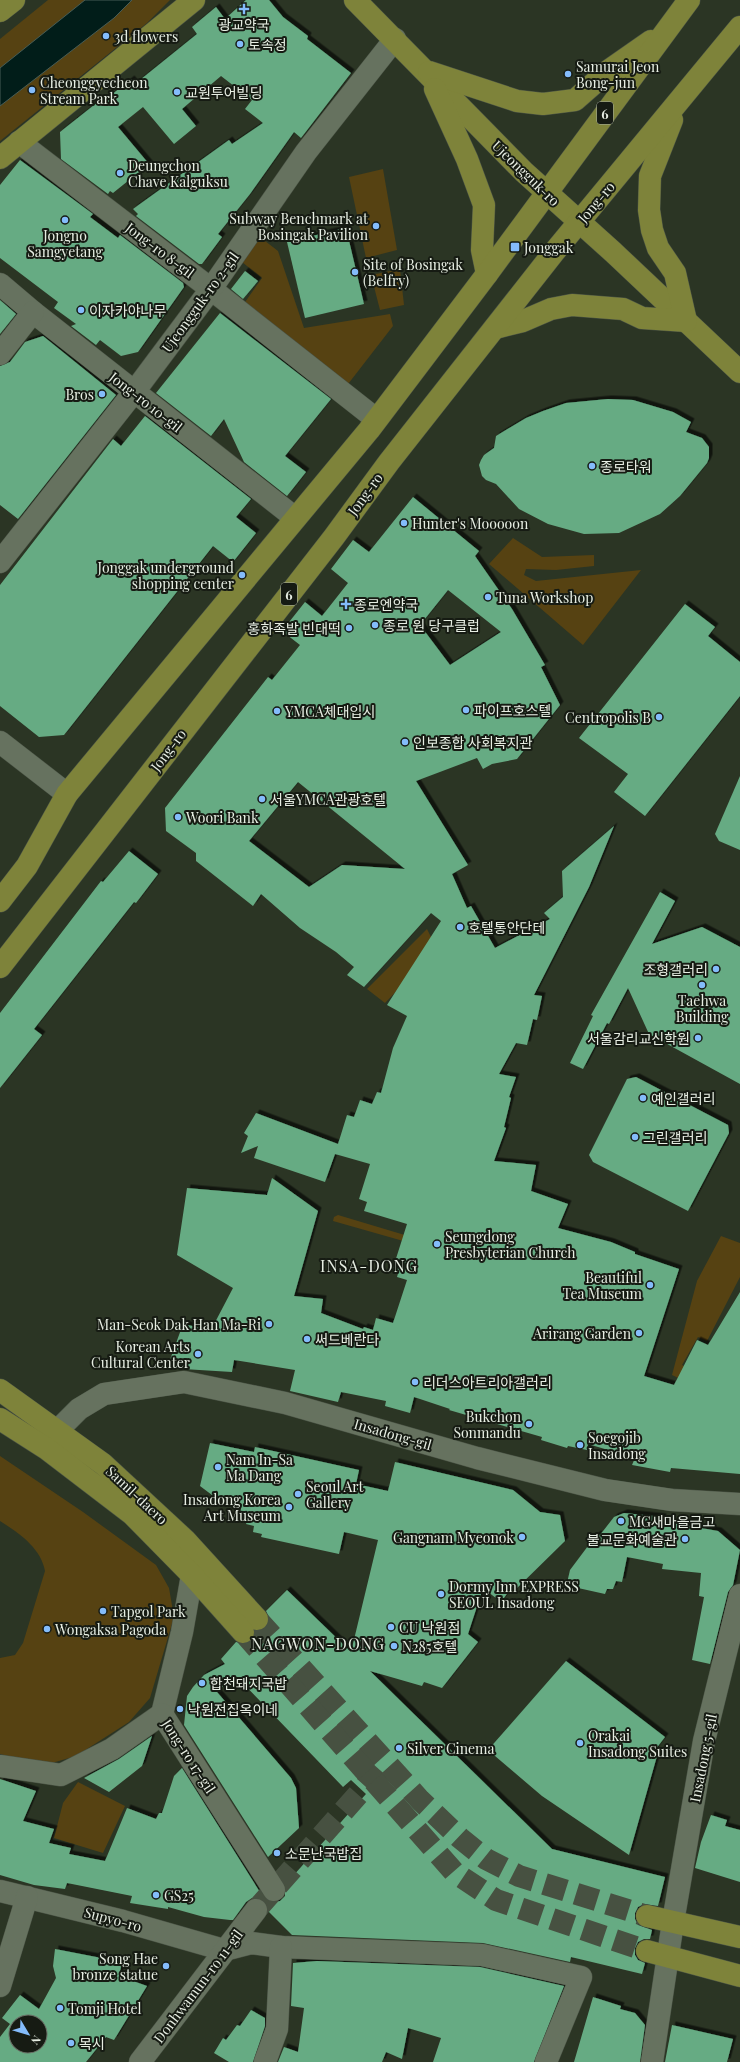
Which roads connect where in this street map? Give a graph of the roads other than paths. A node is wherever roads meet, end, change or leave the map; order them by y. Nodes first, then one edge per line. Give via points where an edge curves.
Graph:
1 (14, 0) edge
2 (194, 0) edge
3 (355, 0) edge
4 (689, 0) edge
5 (0, 12) edge
6 (740, 27) edge
7 (663, 32) junction
8 (395, 39) junction
9 (427, 72) junction
10 (678, 104) junction
11 (19, 142) junction
12 (0, 158) edge
13 (546, 193) junction
14 (579, 222) junction
15 (487, 274) junction
16 (0, 284) edge
17 (211, 289) junction
18 (33, 312) junction
19 (686, 321) junction
20 (495, 328) junction
21 (0, 354) edge
22 (740, 372) edge
23 (134, 392) junction
24 (376, 419) junction
25 (294, 518) junction
26 (0, 562) edge
27 (0, 742) edge
28 (67, 794) junction
29 (0, 901) edge
30 (0, 967) edge
31 (0, 1390) edge
32 (0, 1419) edge
33 (57, 1431) junction
34 (740, 1504) edge
35 (192, 1575) junction
36 (740, 1595) edge
37 (162, 1714) junction
38 (0, 1766) edge
39 (274, 1890) dead end
40 (0, 1891) edge
41 (27, 1897) junction
42 (256, 1910) tunnel mouth
43 (647, 1916) tunnel mouth
44 (673, 1922) junction
45 (740, 1937) edge
46 (281, 1947) junction
47 (224, 1950) junction
48 (647, 1951) tunnel mouth
49 (669, 1957) junction
50 (740, 1976) edge
51 (0, 1986) edge
52 (140, 2062) edge
53 (265, 2062) edge
54 (546, 2062) edge
55 (652, 2062) edge

1 - 5 main road
2 - 11 main road
3 - 8 main road, Ujeongguk-ro
4 - 7 main road, 6
6 - 10 main road, Jong-ro / 6
7 - 9 main road via 608,71 574,100 543,104 517,101
7 - 13 main road, 6
8 - 9 main road, Ujeongguk-ro
8 - 17 street, Ujeongguk-ro 2-gil via 306,152
9 - 13 main road, Ujeongguk-ro
9 - 15 main road via 467,159 484,205 482,250
10 - 14 main road, Jong-ro / 6
10 - 19 main road via 650,176 649,210 658,248 675,273
11 - 12 main road
11 - 17 street, Jong-ro 8-gil
13 - 14 main road, Ujeongguk-ro
13 - 15 main road, 6
14 - 19 main road, Ujeongguk-ro
14 - 20 main road, Jong-ro / 6
15 - 24 main road, 6
16 - 18 street, Jong-ro 10-gil
17 - 23 street, Ujeongguk-ro 2-gil
17 - 24 street, Jong-ro 8-gil
18 - 21 street
18 - 23 street, Jong-ro 10-gil
19 - 20 main road via 642,318 623,309 572,305 551,309 523,321
19 - 22 main road, Ujeongguk-ro
20 - 30 main road, Jong-ro / 6
23 - 25 street, Jong-ro 10-gil
23 - 26 street, Ujeongguk-ro 2-gil
24 - 25 main road, 6
25 - 28 main road, 6
27 - 28 street
28 - 29 main road, 6 via 27,866
31 - 33 main road, Samil-daero
32 - 35 main road, Samil-daero via 47,1449 132,1514
33 - 34 street, Insadong-gil via 79,1410 104,1394 184,1382 285,1403 477,1458 605,1490 672,1500
33 - 35 main road, Samil-daero via 103,1464 156,1511 250,1626
35 - 37 street via 182,1632
36 - 44 street, Insadong 5-gil via 704,1741
37 - 38 street, Jong-ro 17-gil via 112,1749 61,1776
37 - 39 street, Jong-ro 17-gil
40 - 41 street, Supyo-ro
41 - 47 street, Supyo-ro
41 - 51 street
42 - 47 street, Donhwamun-ro 11-gil
43 - 44 main road
44 - 45 main road
44 - 49 street, Insadong 5-gil
46 - 47 street via 251,1943
46 - 53 street via 277,2029
46 - 54 street via 482,1955 582,1977
47 - 52 street, Donhwamun-ro 11-gil
48 - 49 main road
49 - 50 main road
49 - 55 street, Insadong 5-gil

